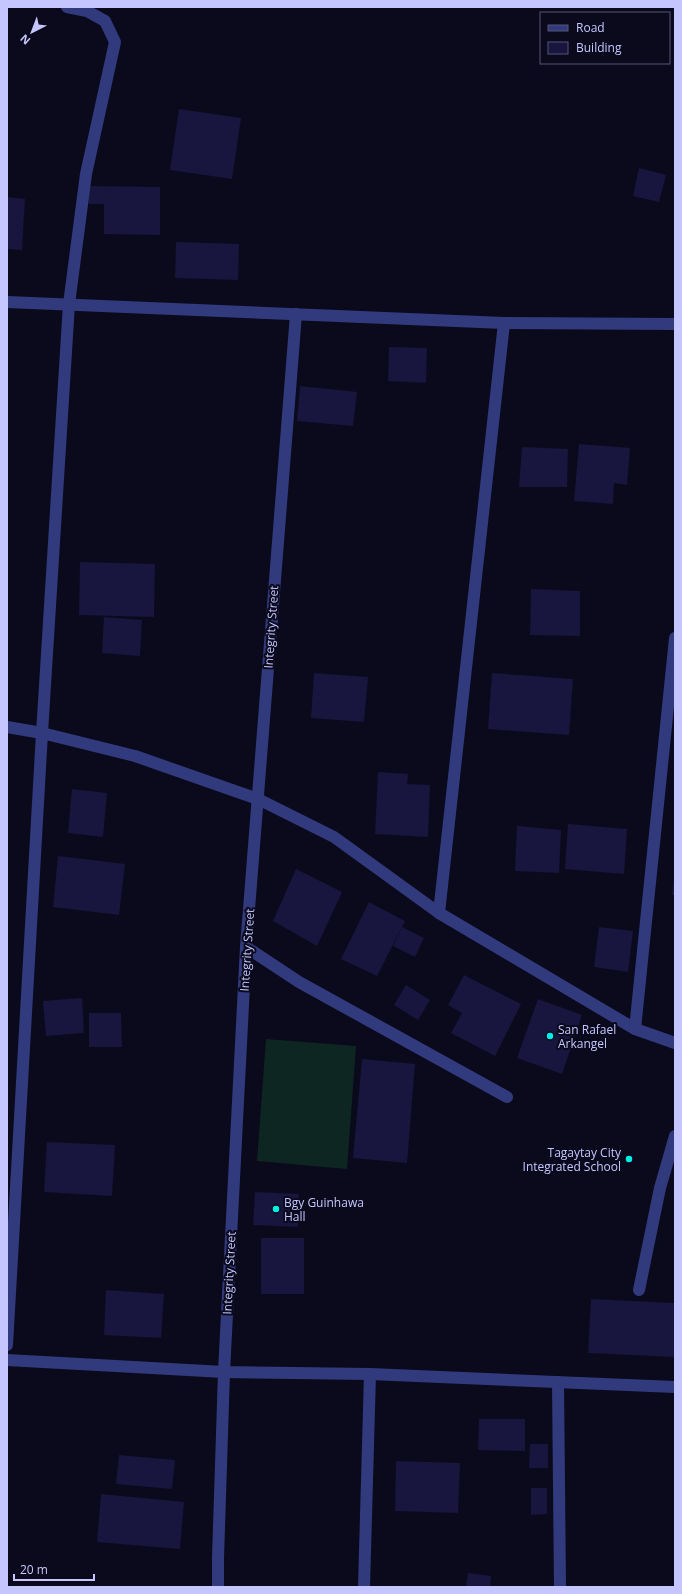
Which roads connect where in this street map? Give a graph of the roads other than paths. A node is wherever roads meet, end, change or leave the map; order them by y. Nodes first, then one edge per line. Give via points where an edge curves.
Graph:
1 (67, 7) edge
2 (7, 302) edge
3 (69, 304) junction
4 (296, 314) junction
5 (504, 323) junction
6 (675, 324) edge
7 (675, 638) edge
8 (7, 727) edge
9 (42, 733) junction
10 (258, 798) junction
11 (439, 914) junction
12 (246, 947) junction
13 (634, 1029) junction
14 (675, 1043) edge
15 (507, 1097) dead end
16 (675, 1136) edge
17 (639, 1290) dead end
18 (7, 1345) edge
19 (7, 1360) edge
20 (224, 1372) junction
21 (370, 1374) junction
22 (558, 1382) junction
23 (675, 1387) edge
24 (218, 1587) edge
25 (364, 1587) edge
26 (560, 1587) edge

1 - 3 street via 87,11 105,21 115,42 86,174
2 - 3 street
3 - 4 street
3 - 9 street
4 - 5 street
4 - 10 street, Integrity Street
5 - 6 street
5 - 11 street
7 - 13 street
8 - 9 street
9 - 10 street via 134,756
9 - 18 street
10 - 11 street via 334,837
10 - 12 street, Integrity Street
11 - 13 street
12 - 15 street via 299,982
12 - 20 street, Integrity Street
13 - 14 street
16 - 17 street via 660,1188
19 - 20 street
20 - 21 street
20 - 24 street, Integrity Street
21 - 22 street
21 - 25 street
22 - 23 street
22 - 26 street

